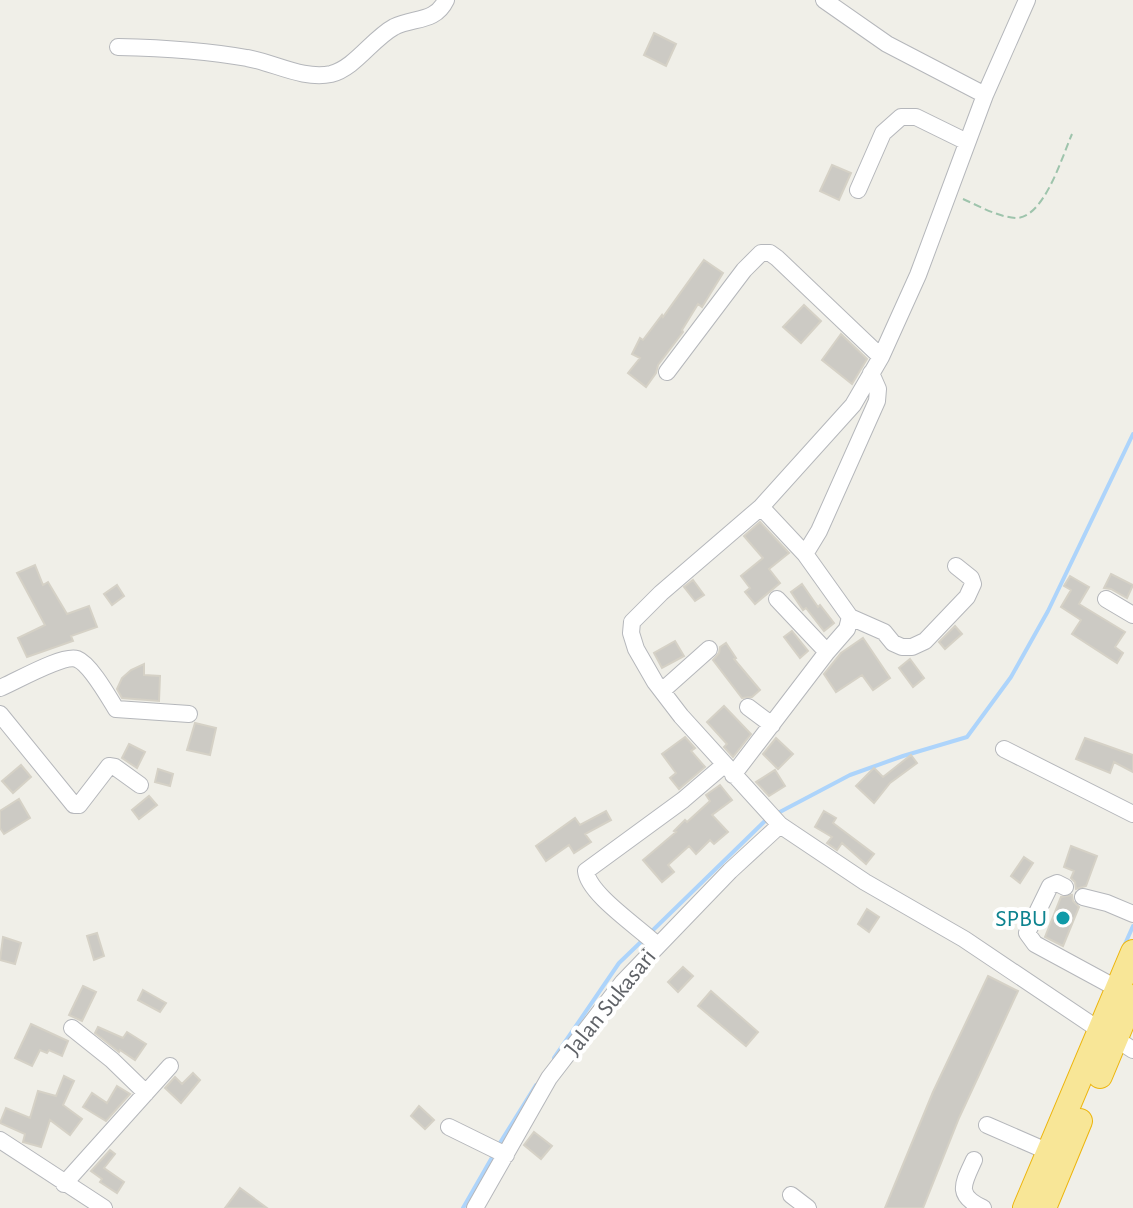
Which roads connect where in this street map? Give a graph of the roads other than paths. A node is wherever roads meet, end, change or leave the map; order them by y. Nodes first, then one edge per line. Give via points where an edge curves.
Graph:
1 (446, 0) edge
2 (824, 0) edge
3 (1027, 0) edge
4 (118, 47) dead end
5 (985, 95) junction
6 (967, 142) junction
7 (858, 190) dead end
8 (881, 357) junction
9 (667, 372) dead end
10 (871, 373) junction
11 (761, 507) junction
12 (805, 554) junction
13 (956, 566) dead end
14 (777, 599) dead end
15 (1106, 599) dead end
16 (1133, 615) edge
17 (850, 617) junction
18 (709, 649) dead end
19 (827, 652) junction
20 (0, 688) edge
21 (663, 690) junction
22 (748, 707) dead end
23 (0, 714) edge
24 (189, 714) dead end
25 (772, 725) junction
26 (1004, 749) dead end
27 (728, 770) junction
28 (140, 785) dead end
29 (1133, 814) edge
30 (777, 822) junction
31 (1065, 887) dead end
32 (1083, 897) dead end
33 (1133, 914) edge
34 (649, 938) junction
35 (1133, 952) edge
36 (1126, 993) edge
37 (72, 1028) dead end
38 (1111, 1037) edge
39 (170, 1066) dead end
40 (146, 1093) junction
41 (987, 1125) dead end
42 (449, 1127) dead end
43 (0, 1140) edge
44 (1046, 1151) junction
45 (504, 1154) junction
46 (974, 1160) dead end
47 (64, 1184) junction
48 (791, 1195) dead end
49 (982, 1207) edge
50 (104, 1208) edge
51 (475, 1208) edge
52 (808, 1208) edge
53 (1025, 1208) edge
54 (1044, 1208) edge

1 - 4 street via 432,16 382,34 354,60 323,75 190,49
2 - 5 street via 887,44
3 - 5 street
5 - 6 street
6 - 7 street via 916,117 901,117 883,133
6 - 8 street
8 - 9 street via 777,258 761,253
8 - 10 street
10 - 11 street via 853,405
10 - 12 street via 878,389 872,415
11 - 12 street
11 - 21 street via 632,622 636,649
12 - 17 street
13 - 17 street via 971,578 967,597 918,645 902,647
14 - 19 street
15 - 16 street
17 - 19 street via 847,629
18 - 21 street
19 - 25 street
20 - 24 street via 55,662 77,659 116,709
21 - 27 street
22 - 25 street
23 - 28 street via 74,805 109,766
25 - 27 street
26 - 29 street
27 - 30 street
27 - 34 street via 586,871 601,896
30 - 34 street, Jalan Sukasari
30 - 38 street
31 - 36 street via 1050,886 1027,933 1035,944
32 - 33 street
34 - 45 street, Jalan Sukasari via 623,982 549,1078
35 - 36 highway
36 - 38 highway
37 - 40 street
38 - 44 highway
38 - 54 highway
39 - 40 street
40 - 47 street
41 - 44 street
42 - 45 street
43 - 47 street
44 - 53 highway
45 - 51 street, Jalan Sukasari
46 - 49 street via 964,1195
47 - 50 street
48 - 52 street

